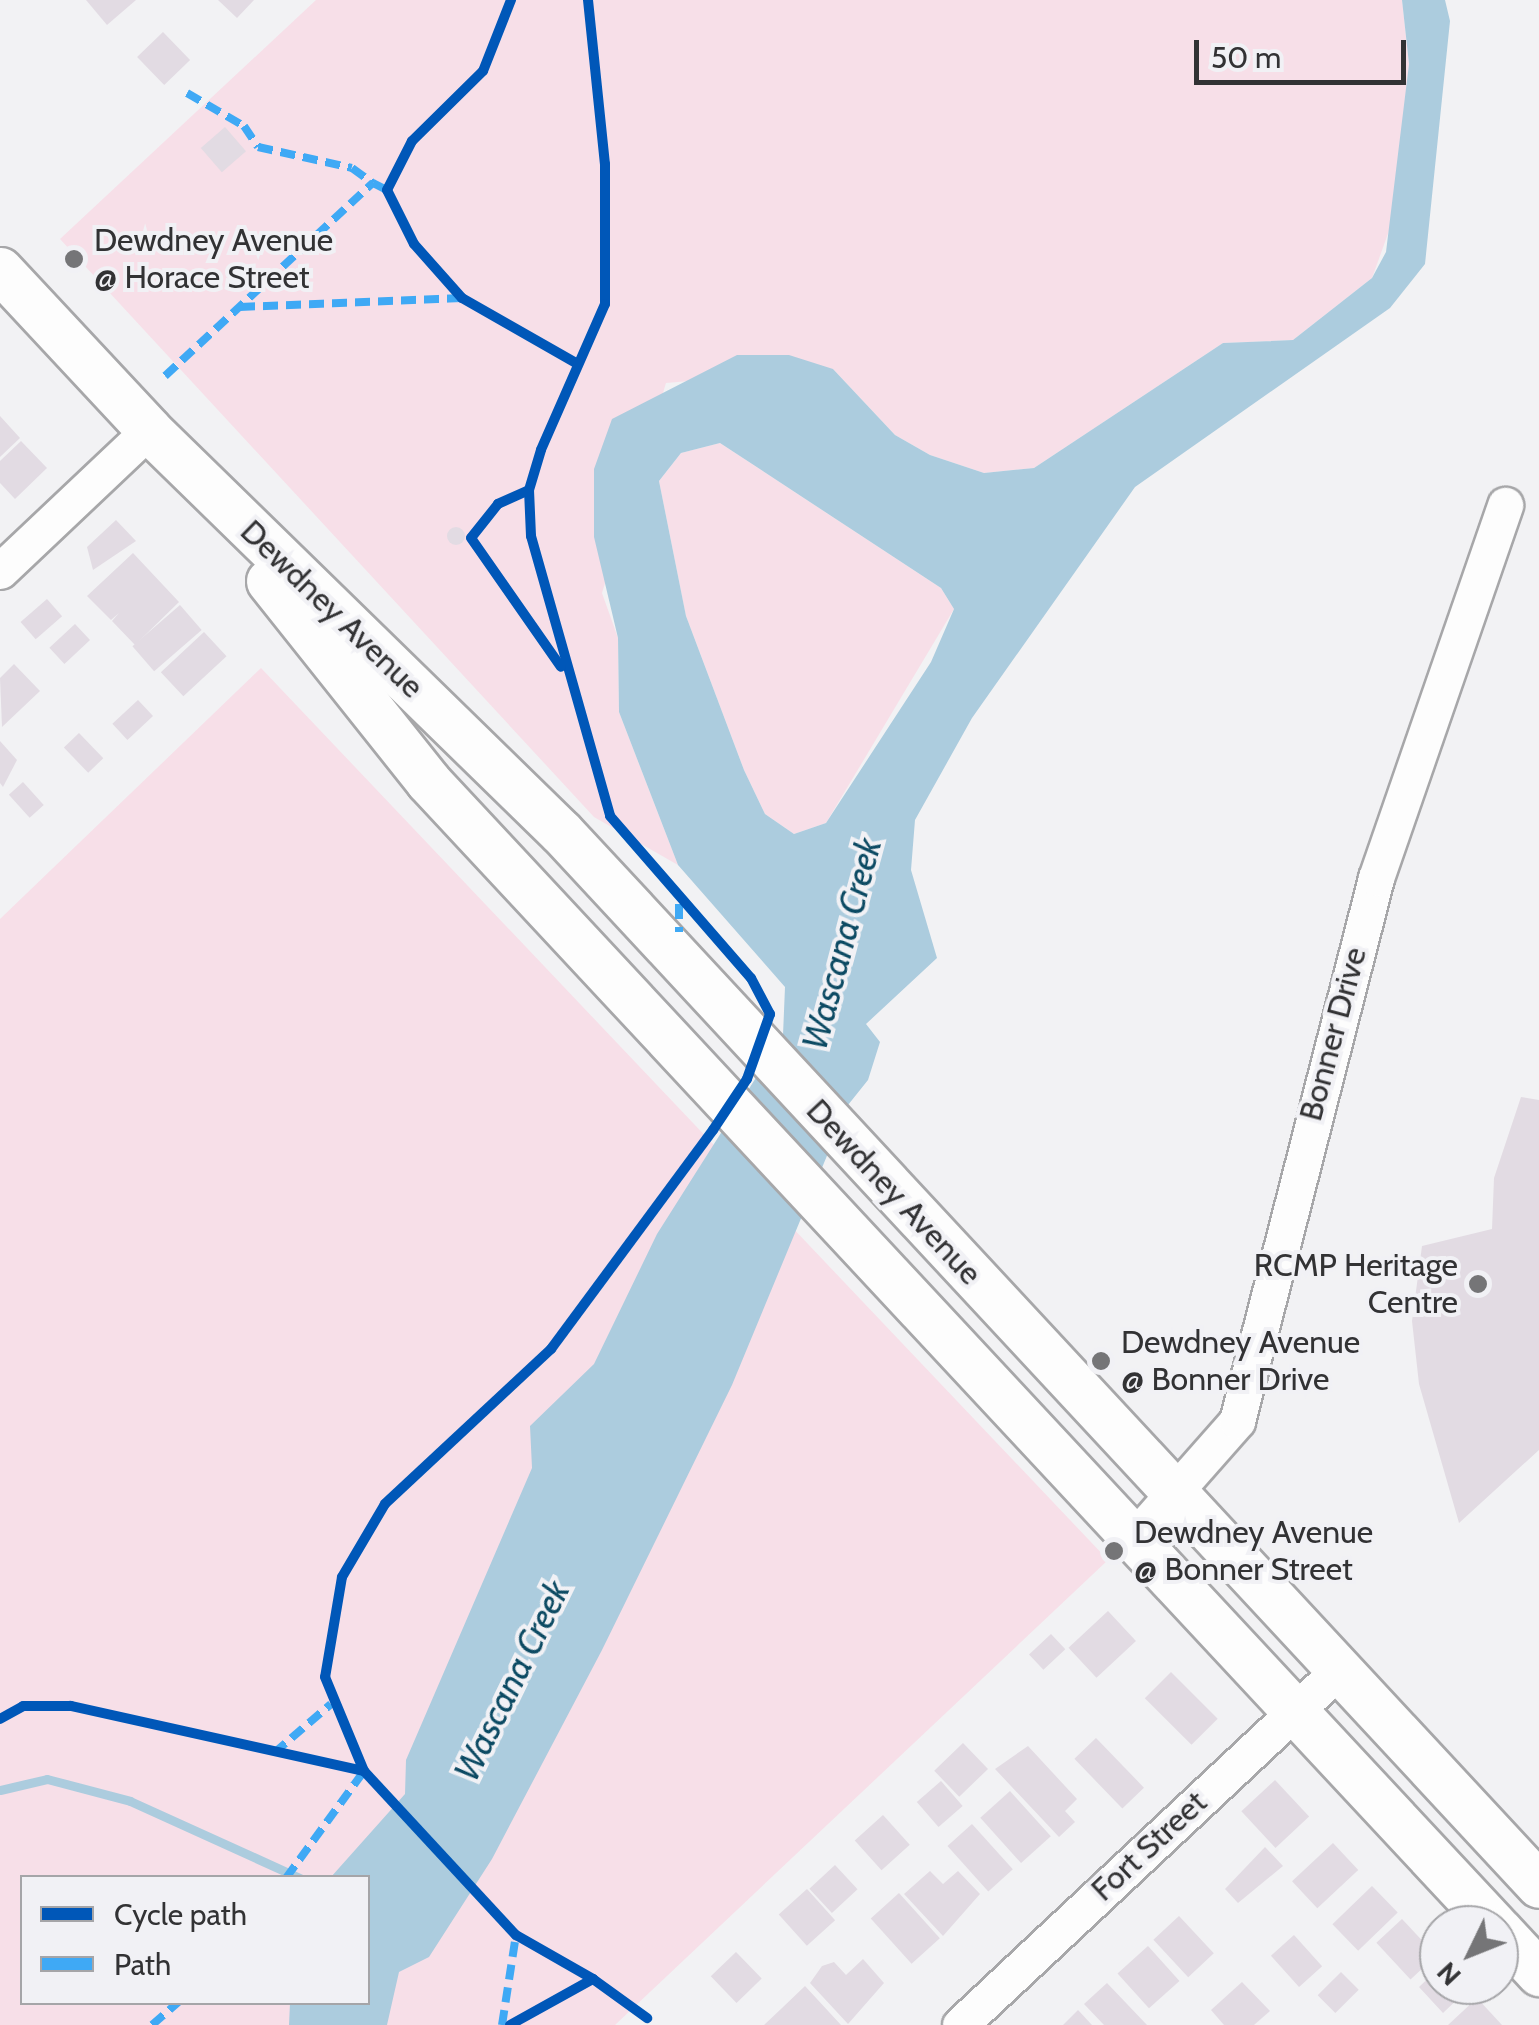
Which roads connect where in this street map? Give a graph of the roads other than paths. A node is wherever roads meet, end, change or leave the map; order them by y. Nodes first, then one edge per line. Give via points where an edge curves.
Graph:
1 (0, 270) edge
2 (149, 430) junction
3 (1504, 505) dead end
4 (0, 571) edge
5 (1179, 1496) junction
6 (1134, 1538) junction
7 (1340, 1669) junction
8 (1294, 1712) junction
9 (1539, 1885) edge
10 (1474, 1905) edge
11 (1519, 1952) edge
12 (1539, 1973) edge
13 (960, 2025) edge

1 - 2 main road, Dewdney Avenue
2 - 4 street
2 - 5 main road, Dewdney Avenue via 561,832
2 - 6 main road, Dewdney Avenue via 428,782
3 - 5 street, Bonner Drive via 1376,878 1237,1421
5 - 6 street, Bonner Drive
5 - 7 main road, Dewdney Avenue
6 - 8 main road, Dewdney Avenue
7 - 8 street, Fort Street
7 - 9 main road, Dewdney Avenue
8 - 10 main road, Dewdney Avenue
8 - 13 street, Fort Street
11 - 12 main road, Dewdney Avenue

